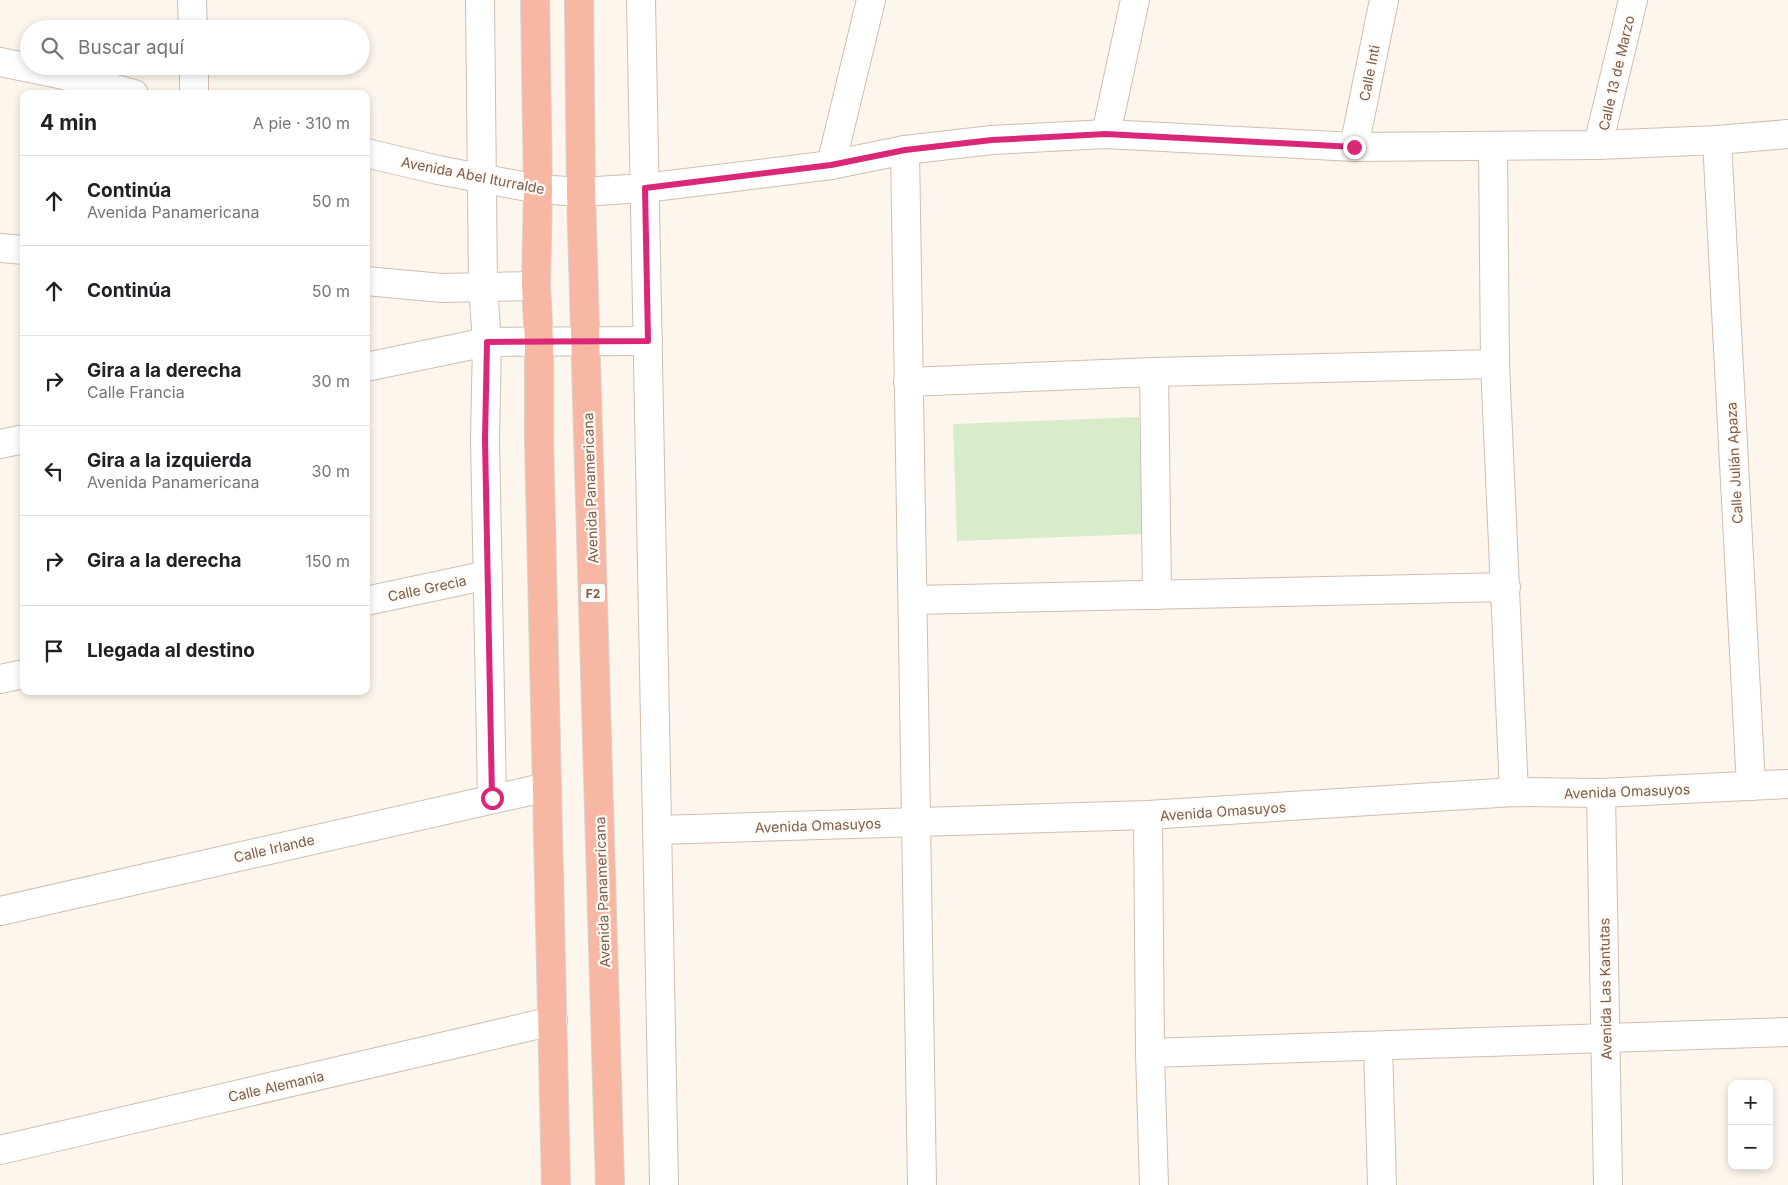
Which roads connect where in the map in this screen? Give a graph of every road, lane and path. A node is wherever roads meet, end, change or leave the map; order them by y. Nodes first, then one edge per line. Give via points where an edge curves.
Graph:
1 (192, 0) edge
2 (480, 0) edge
3 (535, 0) edge
4 (579, 0) edge
5 (641, 0) edge
6 (871, 0) edge
7 (1134, 0) edge
8 (1384, 0) edge
9 (1633, 0) edge
10 (193, 20) edge
11 (0, 62) edge
12 (20, 66) edge
13 (63, 75) edge
14 (194, 75) edge
15 (119, 90) edge
16 (194, 90) edge
17 (1106, 134) junction
18 (1788, 134) edge
19 (1717, 140) junction
20 (1493, 146) junction
21 (1598, 146) junction
22 (1354, 147) junction
23 (905, 150) junction
24 (370, 154) edge
25 (831, 165) junction
26 (482, 178) junction
27 (645, 188) junction
28 (538, 189) junction
29 (581, 192) junction
30 (0, 248) edge
31 (20, 250) edge
32 (370, 281) edge
33 (536, 286) junction
34 (483, 287) junction
35 (539, 341) junction
36 (585, 341) junction
37 (648, 341) junction
38 (487, 342) junction
39 (1495, 364) junction
40 (370, 367) edge
41 (1154, 372) junction
42 (908, 382) junction
43 (20, 441) edge
44 (0, 444) edge
45 (488, 575) junction
46 (1506, 588) junction
47 (1157, 595) junction
48 (370, 600) edge
49 (913, 600) junction
50 (20, 675) edge
51 (0, 679) edge
52 (1788, 784) edge
53 (1751, 786) junction
54 (548, 787) junction
55 (1514, 792) junction
56 (1601, 793) junction
57 (492, 798) junction
58 (1148, 816) junction
59 (917, 822) junction
60 (658, 830) junction
61 (0, 911) edge
62 (553, 1022) junction
63 (1788, 1032) edge
64 (1606, 1040) junction
65 (1378, 1046) junction
66 (1150, 1053) junction
67 (0, 1150) edge
68 (556, 1185) edge
69 (610, 1185) edge
70 (664, 1185) edge
71 (922, 1185) edge
72 (1154, 1185) edge
73 (1382, 1185) edge
74 (1608, 1185) edge

1 - 10 street
2 - 26 street
3 - 28 highway
4 - 29 highway, Avenida Panamericana / F2
5 - 27 street
6 - 25 street
7 - 17 street
8 - 22 street, Calle Inti
9 - 21 street, Calle 13 de Marzo
11 - 12 street
13 - 15 street
14 - 16 street
17 - 22 street, Avenida Abel Iturralde
17 - 23 street, Avenida Abel Iturralde via 992,140
18 - 19 street, Avenida Abel Iturralde
19 - 21 street, Avenida Abel Iturralde
19 - 53 street, Calle Julián Apaza
20 - 21 street, Avenida Abel Iturralde
20 - 22 street, Avenida Abel Iturralde
20 - 39 street
23 - 25 street, Avenida Abel Iturralde
23 - 42 street
24 - 26 street, Avenida Abel Iturralde
25 - 27 street, Avenida Abel Iturralde
26 - 28 street, Avenida Abel Iturralde
26 - 34 street
27 - 29 street, Avenida Abel Iturralde
27 - 37 street
28 - 29 street, Avenida Abel Iturralde
28 - 33 highway
29 - 36 highway, Avenida Panamericana / F2
30 - 31 street
32 - 34 street via 442,288
33 - 34 street
33 - 35 highway
34 - 38 street
35 - 36 street
35 - 38 street
35 - 54 highway
36 - 37 street
36 - 69 highway, Avenida Panamericana / F2
37 - 60 street
38 - 40 street
38 - 45 street
39 - 41 street
39 - 46 street
41 - 42 street
41 - 47 street
42 - 49 street
43 - 44 street
45 - 48 street, Calle Grecia
45 - 57 street
46 - 47 street
46 - 55 street
47 - 49 street
49 - 59 street
50 - 51 street
52 - 53 street, Avenida Omasuyos
53 - 56 street, Avenida Omasuyos
54 - 57 street, Calle Irlande
54 - 62 highway
55 - 56 street, Avenida Omasuyos
55 - 58 street, Avenida Omasuyos
56 - 64 street, Avenida Las Kantutas
57 - 61 street, Calle Irlande
58 - 59 street, Avenida Omasuyos
58 - 66 street
59 - 60 street, Avenida Omasuyos
59 - 71 street
60 - 70 street
62 - 67 street, Calle Alemania
62 - 68 highway
63 - 64 street
64 - 65 street
64 - 74 street, Avenida Las Kantutas
65 - 66 street
65 - 73 street
66 - 72 street

